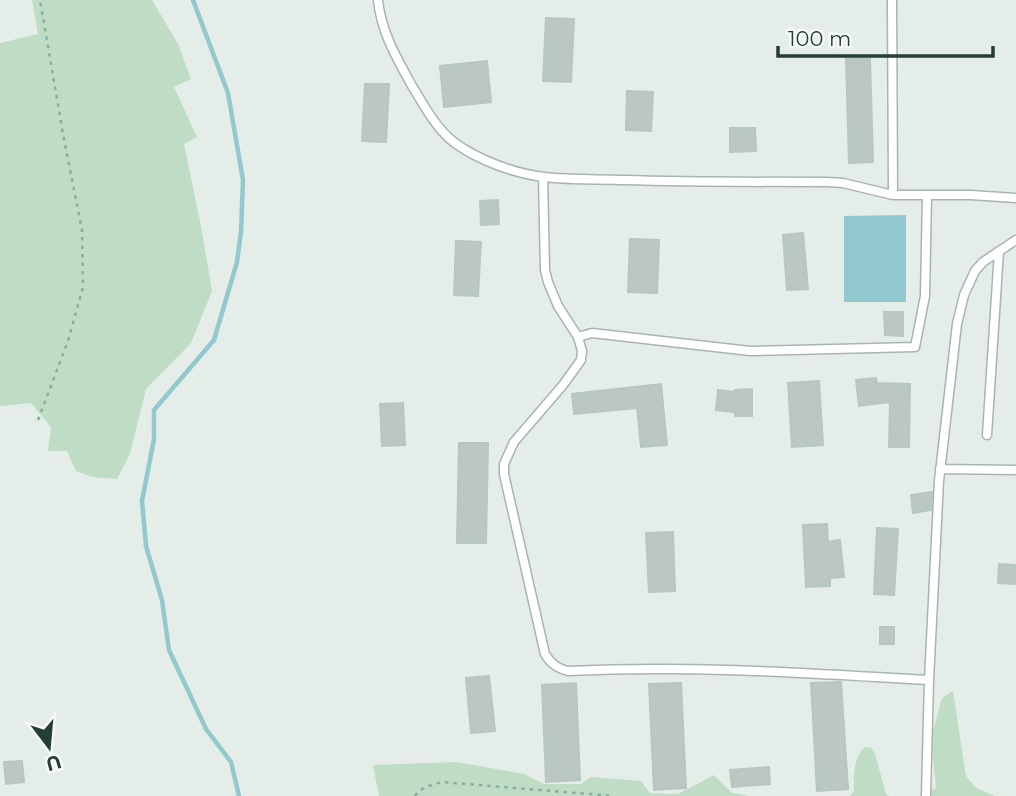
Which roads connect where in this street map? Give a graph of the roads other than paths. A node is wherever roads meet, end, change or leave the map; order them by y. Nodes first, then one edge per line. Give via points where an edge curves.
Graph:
1 (379, 0) edge
2 (892, 0) edge
3 (543, 177) junction
4 (892, 195) junction
5 (927, 195) junction
6 (1016, 198) edge
7 (1016, 240) edge
8 (999, 251) junction
9 (578, 337) junction
10 (987, 435) dead end
11 (940, 469) junction
12 (1016, 470) edge
13 (929, 680) junction
14 (926, 796) edge

1 - 3 lane via 395,56 445,135 491,162
2 - 4 lane
3 - 4 lane via 835,183
3 - 9 lane via 545,270 558,306
4 - 5 lane
5 - 6 lane
5 - 9 lane via 925,296 915,347 750,351 592,333
7 - 8 lane
8 - 10 lane
8 - 11 lane via 975,271 962,302
9 - 13 lane via 582,351 578,366 514,443 504,464 550,663 568,671 752,669
11 - 12 lane
11 - 13 lane
13 - 14 lane

